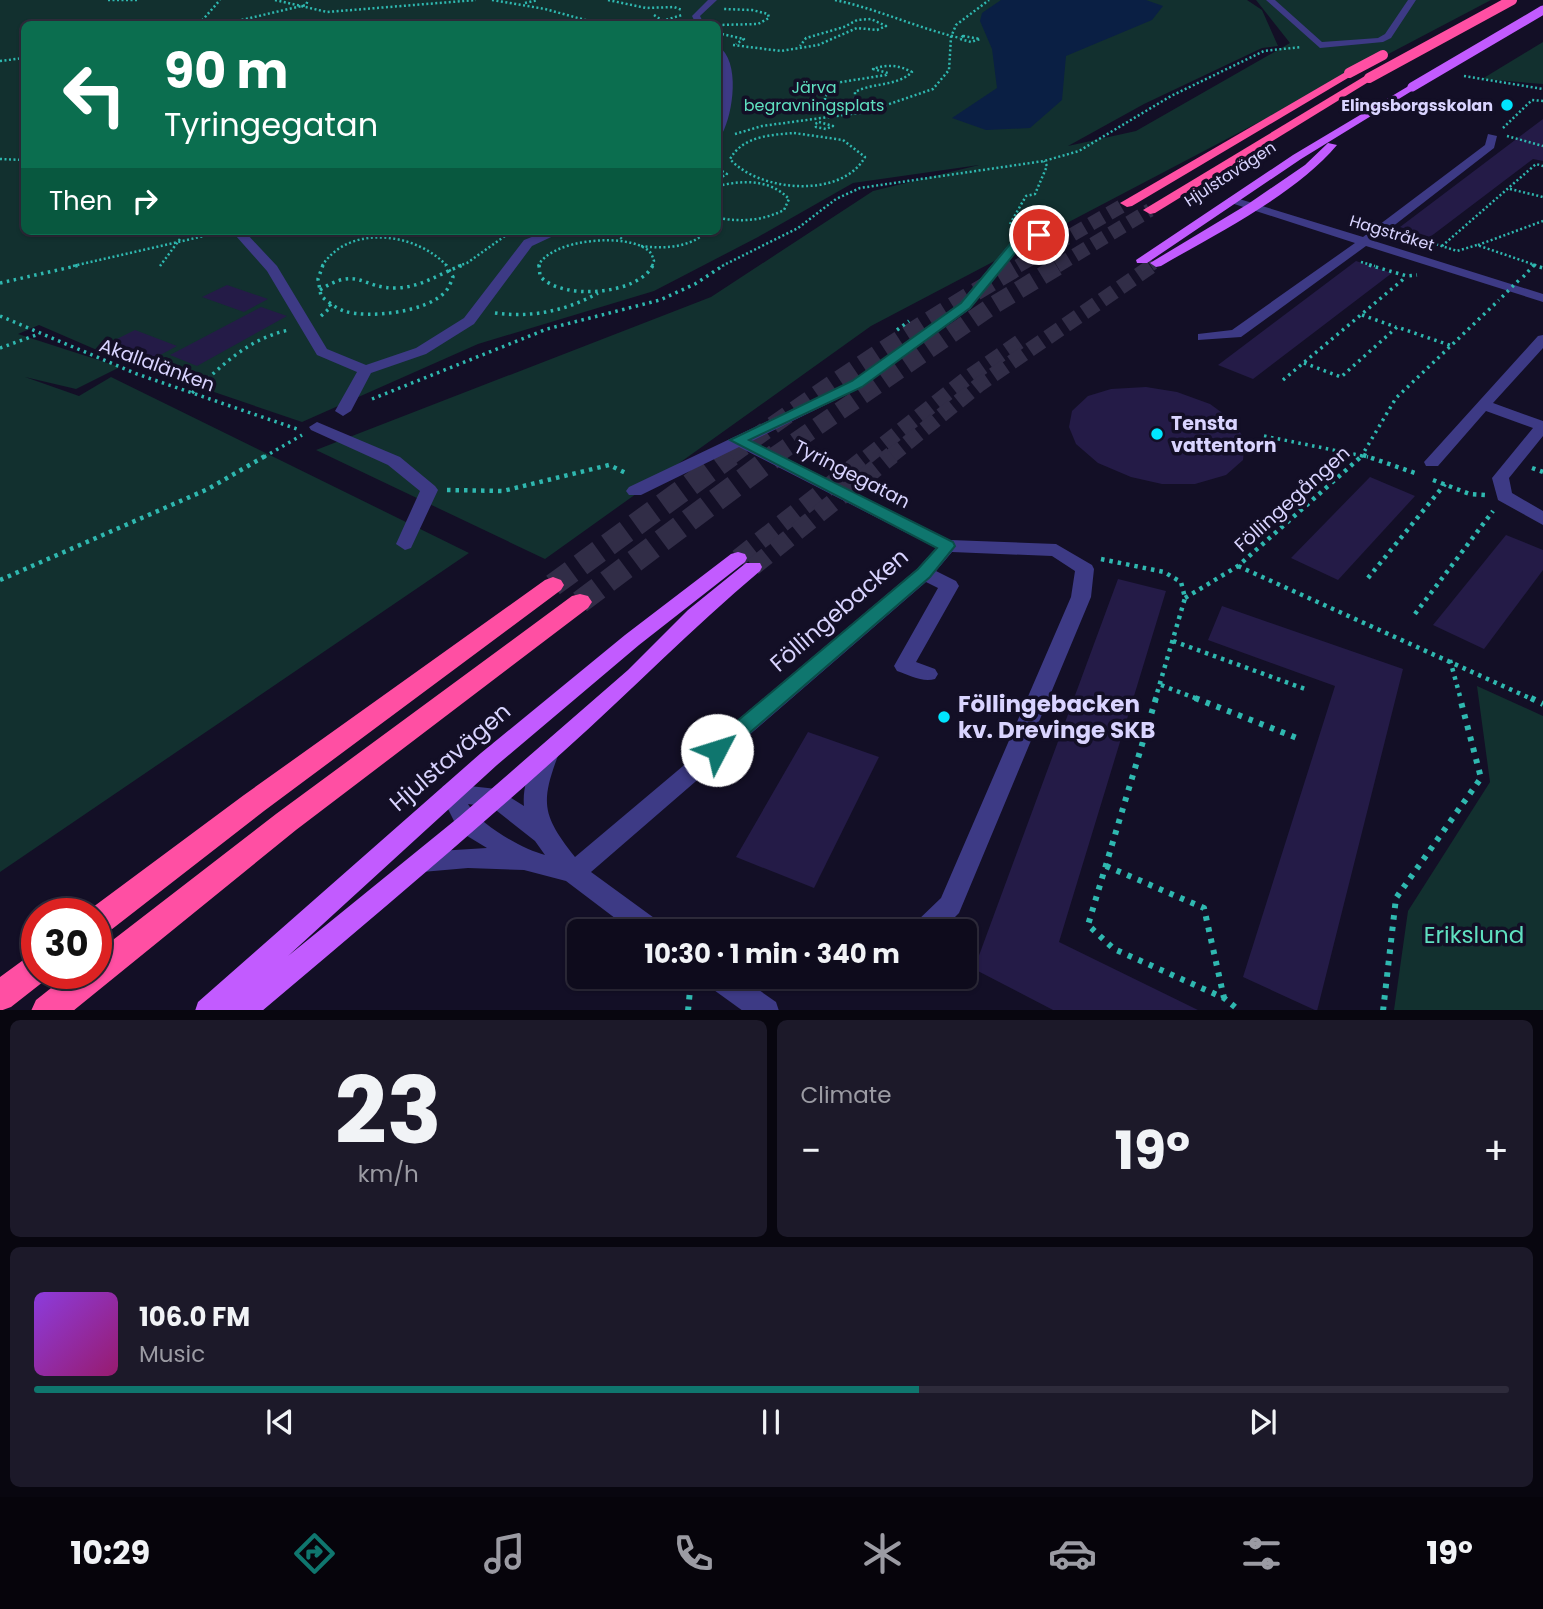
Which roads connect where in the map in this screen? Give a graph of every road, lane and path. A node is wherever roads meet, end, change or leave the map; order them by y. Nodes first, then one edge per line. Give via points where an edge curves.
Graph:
1 (108, 0) edge
2 (139, 0) edge
3 (220, 0) edge
4 (275, 0) edge
5 (308, 0) edge
6 (476, 0) edge
7 (492, 0) edge
8 (538, 0) edge
9 (608, 0) edge
10 (835, 0) edge
11 (989, 0) edge
12 (1270, 0) edge
13 (1412, 0) edge
14 (1512, 0) edge
15 (710, 3) edge
16 (521, 5) junction
17 (303, 6) junction
18 (1543, 10) edge
19 (682, 12) junction
20 (699, 13) junction
21 (654, 15) dead end
22 (202, 21) edge
23 (237, 21) edge
24 (592, 21) edge
25 (662, 21) joint
26 (698, 21) edge
27 (721, 24) edge
28 (951, 37) junction
29 (960, 38) junction
30 (732, 45) dead end
31 (1320, 45) junction
32 (800, 46) junction
33 (1391, 51) dead end
34 (721, 56) edge
35 (21, 58) edge
36 (0, 61) edge
37 (1485, 81) dead end
38 (1543, 89) edge
39 (1543, 101) edge
40 (837, 109) junction
41 (844, 115) junction
42 (815, 119) junction
43 (819, 122) dead end
44 (1346, 129) junction
45 (721, 134) edge
46 (1492, 136) joint
47 (1543, 147) edge
48 (0, 159) edge
49 (21, 160) edge
50 (1044, 161) junction
51 (1543, 166) edge
52 (721, 170) edge
53 (737, 170) junction
54 (726, 173) junction
55 (721, 178) edge
56 (721, 180) edge
57 (726, 184) junction
58 (721, 185) edge
59 (1509, 188) junction
60 (1543, 197) edge
61 (1232, 200) junction
62 (1127, 203) tunnel mouth
63 (1252, 206) junction
64 (1150, 210) tunnel mouth
65 (721, 219) edge
66 (1543, 221) edge
67 (1010, 224) dead end
68 (1384, 228) junction
69 (180, 235) edge
70 (212, 235) edge
71 (505, 235) edge
72 (548, 235) edge
73 (618, 235) edge
74 (703, 235) edge
75 (1039, 235) dead end
76 (242, 236) dead end
77 (1363, 242) junction
78 (631, 243) junction
79 (176, 245) junction
80 (637, 245) junction
81 (1477, 245) junction
82 (1442, 246) junction
83 (160, 265) dead end
84 (1534, 265) junction
85 (450, 268) junction
86 (1543, 268) edge
87 (1407, 276) dead end
88 (0, 283) edge
89 (320, 290) junction
90 (598, 293) junction
91 (1543, 298) edge
92 (482, 305) junction
93 (1361, 315) junction
94 (0, 316) edge
95 (908, 321) dead end
96 (1397, 327) junction
97 (307, 328) junction
98 (897, 330) dead end
99 (39, 334) junction
100 (1203, 337) dead end
101 (1543, 339) edge
102 (1452, 346) junction
103 (0, 348) edge
104 (1304, 363) junction
105 (365, 370) junction
106 (1283, 380) dead end
107 (192, 393) junction
108 (1483, 405) junction
109 (343, 411) joint
110 (1543, 426) edge
111 (312, 430) junction
112 (1264, 436) dead end
113 (737, 440) junction
114 (1363, 455) junction
115 (1432, 462) dead end
116 (626, 471) dead end
117 (1445, 484) dead end
118 (429, 490) junction
119 (635, 491) dead end
120 (1504, 496) junction
121 (1543, 519) edge
122 (405, 544) dead end
123 (947, 546) junction
124 (1056, 550) junction
125 (1238, 566) junction
126 (924, 573) junction
127 (1368, 578) dead end
128 (0, 579) edge
129 (553, 585) tunnel mouth
130 (1185, 598) junction
131 (580, 602) tunnel mouth
132 (1415, 614) dead end
133 (1173, 641) junction
134 (1450, 660) junction
135 (928, 674) dead end
136 (1161, 685) junction
137 (1305, 689) dead end
138 (1543, 704) edge
139 (1297, 738) dead end
140 (548, 753) junction
141 (451, 793) junction
142 (497, 798) junction
143 (467, 824) junction
144 (543, 834) junction
145 (526, 860) junction
146 (422, 862) junction
147 (1106, 866) junction
148 (573, 873) junction
149 (112, 911) edge
150 (636, 919) edge
151 (936, 919) edge
152 (112, 959) edge
153 (21, 980) edge
154 (74, 989) edge
155 (690, 989) edge
156 (735, 989) edge
157 (0, 996) edge
158 (1224, 998) junction
159 (47, 1010) edge
160 (208, 1010) edge
161 (241, 1010) edge
162 (688, 1010) edge
163 (766, 1010) edge
164 (1240, 1010) edge
165 (1383, 1010) edge

1 - 2 path
3 - 22 path
4 - 17 path
5 - 17 path
6 - 17 path via 327,12
7 - 16 path
8 - 16 path
9 - 19 path via 646,8 674,7
10 - 28 path
11 - 28 path via 956,25
12 - 31 street
13 - 31 street via 1388,36 1380,40
14 - 64 highway, bridge via 1369,78
15 - 20 street
15 - 27 path via 760,11 769,18 757,24
16 - 24 path
17 - 23 path
18 - 44 main road, Hjulstavägen, bridge
19 - 20 path
19 - 25 path
20 - 26 street
21 - 25 path
28 - 29 path
28 - 41 path via 948,70 933,89
29 - 29 path via 968,42 981,39 972,36
30 - 32 path via 781,51
31 - 50 path via 1264,51 1171,96 1079,151
32 - 32 path via 818,45 857,29 886,26 871,19 857,20 806,38
33 - 62 highway, bridge
34 - 45 street via 729,75
35 - 36 path
37 - 38 path
39 - 47 path via 1532,100 1501,131 1510,139
40 - 40 path via 825,102 835,83 886,75 873,69 885,65 912,72 901,81 860,88 855,102
40 - 41 path
41 - 42 path
42 - 43 path
42 - 45 path
44 - 61 main road, Hjulstavägen
44 - 63 main road, Hjulstavägen via 1317,160
46 - 47 path
46 - 68 street via 1490,146
48 - 49 path
50 - 67 path via 1048,166 1035,194 1026,196
50 - 109 path via 860,188 798,228 660,300 547,329
51 - 59 path via 1536,164
52 - 54 path
53 - 53 path via 760,181 823,184 856,173 865,157 860,149 833,137 774,135 733,151 730,159
53 - 54 path
54 - 55 path
56 - 57 path
57 - 58 path
57 - 65 path via 777,188 789,205 764,219
59 - 60 path
59 - 82 path
61 - 63 street, Hagstråket
61 - 63 main road, Hjulstavägen via 1148,262
63 - 77 street, Hagstråket
66 - 81 path
68 - 77 street
68 - 82 path
69 - 79 path
70 - 79 path
71 - 85 path via 467,263
72 - 92 street via 528,243
73 - 78 path
74 - 80 path via 682,245
75 - 113 street via 1015,246 965,306 857,384
76 - 97 street via 272,269
77 - 91 street, Hagstråket
77 - 100 street via 1236,334
78 - 80 path
78 - 90 path via 584,241 542,259 540,276 548,284
79 - 83 path
79 - 88 path
80 - 90 path via 652,255 653,271 633,285
81 - 82 path via 1457,251
81 - 84 path
84 - 86 path
84 - 102 path, Föllingegången, bridge
85 - 89 path via 420,285 404,288 353,277 337,279
85 - 89 path via 453,277 446,291 396,312 344,311 321,296
85 - 89 path via 414,243 380,236 365,238 328,260 318,278
87 - 93 path
90 - 92 path via 557,309 509,315
92 - 105 street via 469,321 421,351
93 - 96 path
93 - 104 path
94 - 99 path, Akallalänken
95 - 98 path
96 - 102 path
96 - 104 path via 1341,377
97 - 105 street via 322,352
97 - 107 path via 267,333 250,341
99 - 103 path
99 - 107 path, Akallalänken
101 - 108 street
102 - 114 path, Föllingegången via 1396,398
104 - 106 path
105 - 109 street
107 - 111 path, Akallalänken
108 - 110 street
108 - 115 street
110 - 120 street via 1500,478
111 - 118 street via 394,461
111 - 128 path via 208,489
112 - 114 path
113 - 119 street
113 - 123 street, Tyringegatan
114 - 125 path, Föllingegången
116 - 118 path via 609,464 503,491
117 - 127 path
118 - 122 street
120 - 121 street
120 - 132 path
123 - 124 street
123 - 126 street, Föllingebacken
124 - 130 path via 1164,572 1181,582
124 - 151 street via 1085,569 1081,597 950,905
125 - 130 path, Föllingegången
125 - 134 path
126 - 135 street via 949,586 904,666
126 - 148 street, Föllingebacken
129 - 149 highway
130 - 133 path
131 - 152 highway
133 - 136 path
133 - 137 path
134 - 138 path
134 - 165 path via 1480,778 1396,898
136 - 139 path
136 - 147 path
140 - 141 main road, Hjulstavägen via 635,675 745,563 632,640
140 - 142 main road, Hjulstavägen
140 - 144 street via 533,803
141 - 142 street
141 - 143 street
141 - 160 main road, Hjulstavägen
142 - 143 main road, Hjulstavägen
142 - 144 street
143 - 145 street
143 - 146 main road, Hjulstavägen
144 - 148 street
145 - 146 street
145 - 148 street
146 - 161 main road, Hjulstavägen
147 - 158 path via 1204,908
147 - 158 path via 1088,925 1114,949
148 - 150 street
153 - 157 highway
154 - 159 highway
155 - 162 path
156 - 163 street
158 - 164 path

